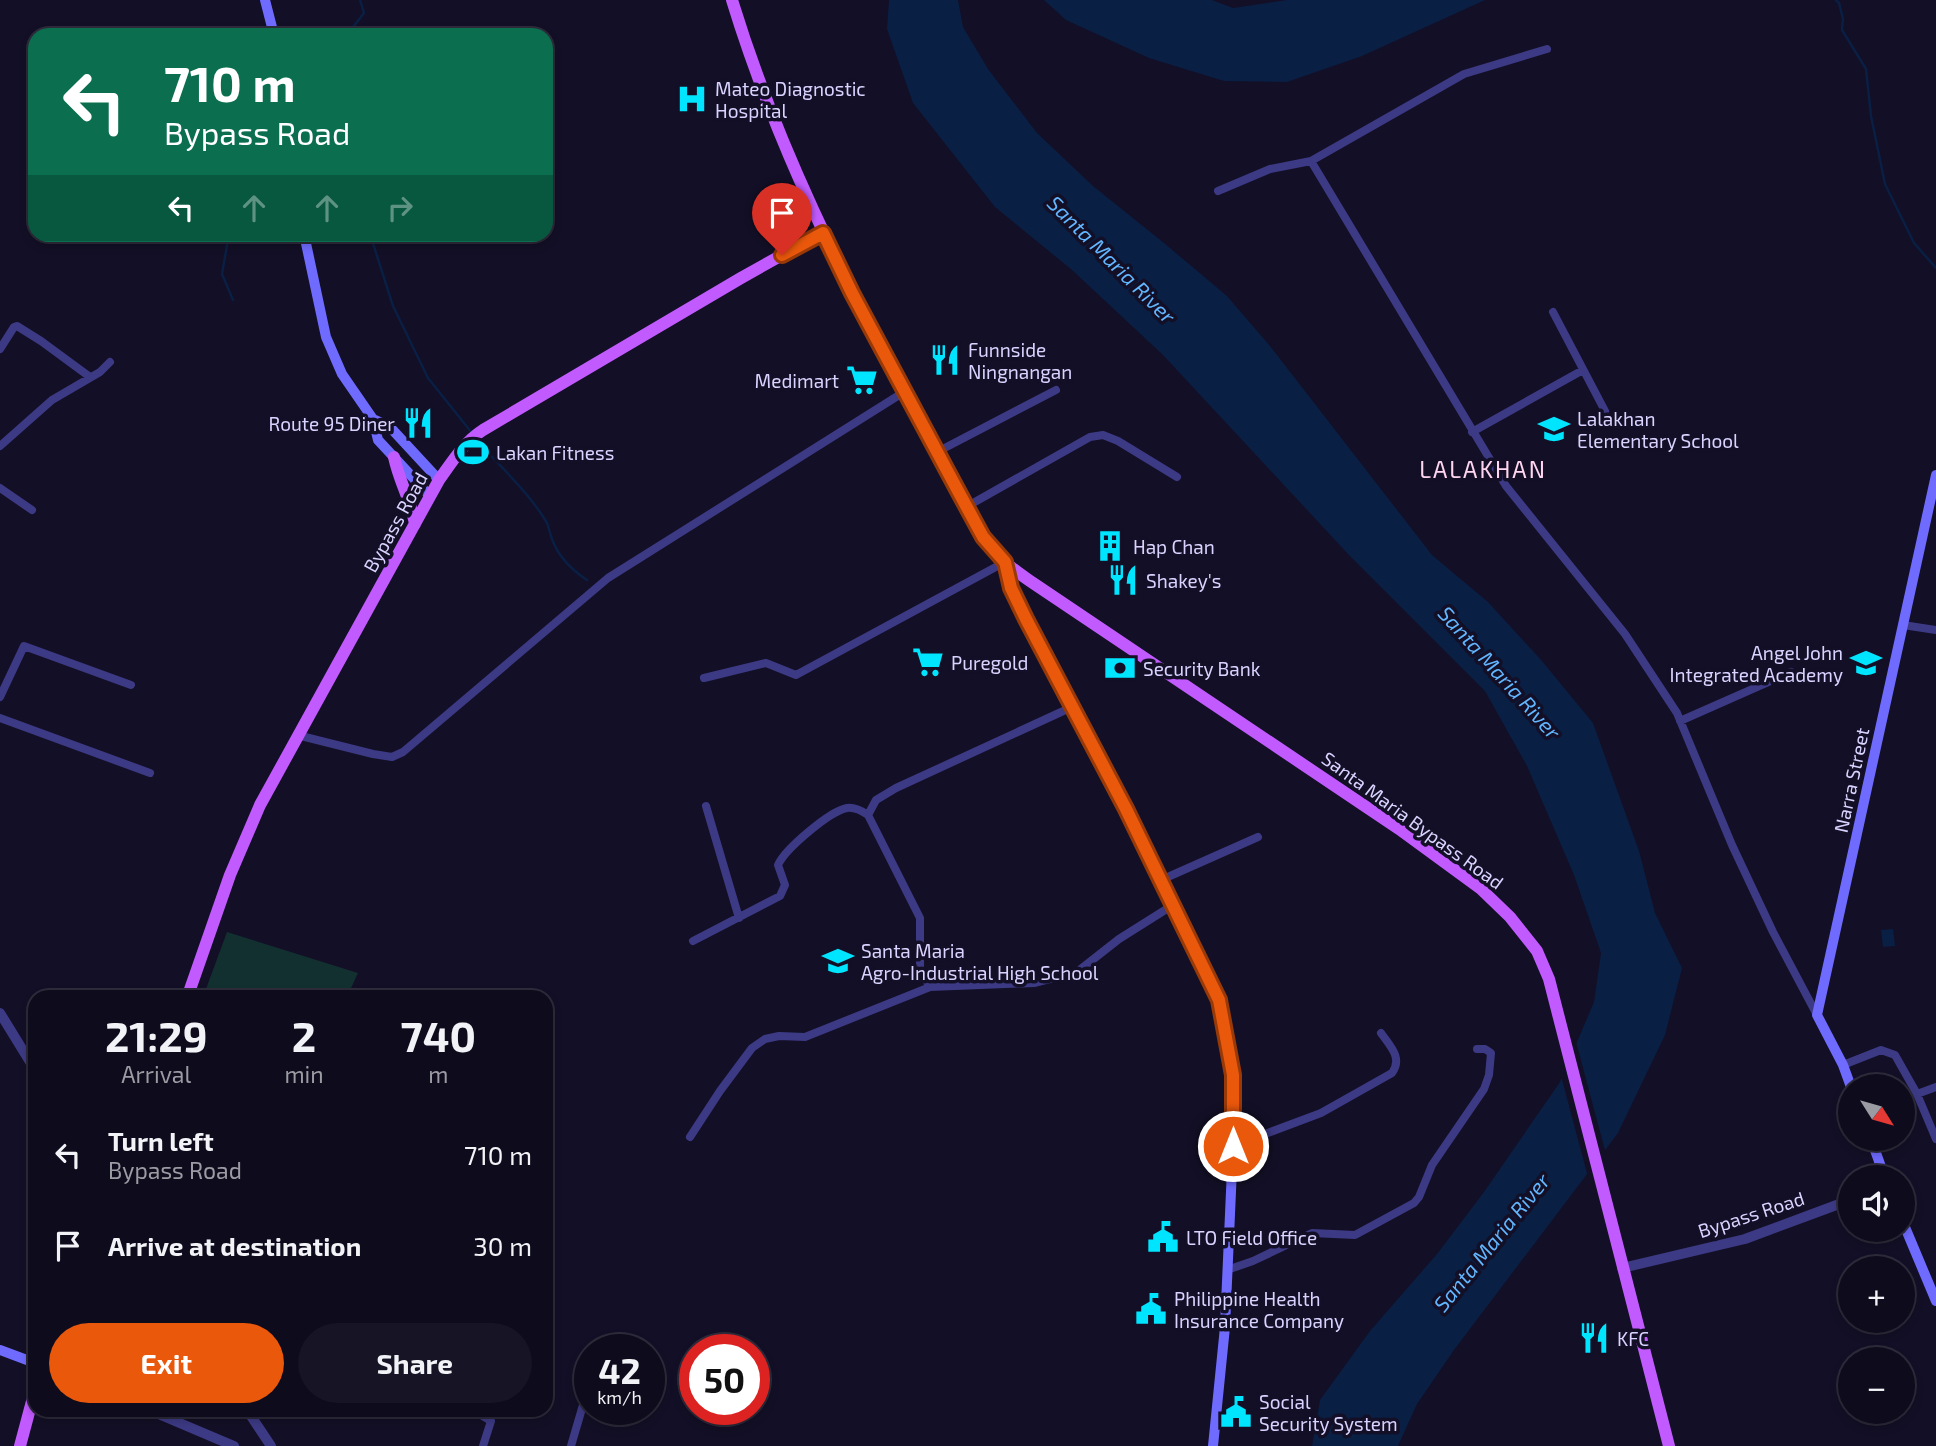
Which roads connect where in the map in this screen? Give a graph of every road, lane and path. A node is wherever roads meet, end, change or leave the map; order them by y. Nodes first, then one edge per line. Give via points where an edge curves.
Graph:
1 (265, 0) edge
2 (732, 0) edge
3 (272, 28) edge
4 (1547, 49) dead end
5 (1311, 161) junction
6 (1218, 191) dead end
7 (823, 233) junction
8 (306, 242) edge
9 (1553, 312) dead end
10 (0, 349) edge
11 (110, 362) dead end
12 (1583, 370) junction
13 (90, 377) junction
14 (1056, 390) dead end
15 (904, 393) junction
16 (1605, 411) dead end
17 (373, 419) junction
18 (1472, 432) junction
19 (0, 446) edge
20 (937, 452) junction
21 (394, 457) junction
22 (1936, 475) edge
23 (1177, 477) dead end
24 (439, 481) junction
25 (0, 488) edge
26 (430, 496) junction
27 (967, 507) junction
28 (32, 510) dead end
29 (415, 524) junction
30 (1005, 562) junction
31 (1903, 625) junction
32 (1936, 630) edge
33 (1791, 672) dead end
34 (704, 678) dead end
35 (131, 685) dead end
36 (0, 696) edge
37 (1072, 707) junction
38 (0, 718) edge
39 (1680, 720) junction
40 (297, 735) junction
41 (150, 773) dead end
42 (706, 806) dead end
43 (868, 815) junction
44 (1258, 837) dead end
45 (1161, 880) junction
46 (1173, 905) junction
47 (739, 918) junction
48 (693, 941) dead end
49 (930, 987) junction
50 (190, 990) edge
51 (0, 1013) edge
52 (1817, 1015) junction
53 (1381, 1033) dead end
54 (1477, 1049) dead end
55 (28, 1059) edge
56 (1843, 1065) junction
57 (1846, 1074) edge
58 (1936, 1087) edge
59 (1917, 1094) junction
60 (690, 1137) dead end
61 (1936, 1139) edge
62 (1233, 1146) junction
63 (1838, 1204) edge
64 (1911, 1242) edge
65 (1622, 1268) junction
66 (1227, 1270) junction
67 (1936, 1301) edge
68 (0, 1350) edge
69 (28, 1360) edge
70 (28, 1416) edge
71 (166, 1417) edge
72 (252, 1417) edge
73 (484, 1417) edge
74 (577, 1425) edge
75 (20, 1446) edge
76 (234, 1446) edge
77 (271, 1446) edge
78 (483, 1446) edge
79 (570, 1446) edge
80 (1213, 1446) edge
81 (1669, 1446) edge

1 - 3 main road
2 - 7 main road, Santa Maria Bypass Road via 770,113
4 - 5 street via 1464,74
5 - 6 street via 1270,169
5 - 18 street
7 - 15 main road, Santa Maria Bypass Road
7 - 24 main road, Bypass Road via 483,430 471,438
8 - 17 main road via 326,337 342,374
9 - 12 street
10 - 13 street via 17,326
11 - 13 street
12 - 16 street
12 - 18 street
13 - 19 street via 52,400
14 - 20 street
15 - 20 main road, Santa Maria Bypass Road
15 - 40 street via 608,578 403,752 392,757 373,754
17 - 21 main road via 377,440
17 - 24 main road via 389,426
18 - 39 street via 1506,486 1625,634
20 - 27 main road, Santa Maria Bypass Road
21 - 26 main road
21 - 29 main road
22 - 31 main road, Narra Street
23 - 27 street via 1103,435 1090,437
24 - 26 main road, Bypass Road
25 - 28 street
26 - 29 main road, Bypass Road
27 - 30 main road, Santa Maria Bypass Road via 983,537
29 - 40 main road, Bypass Road
30 - 34 street via 796,675 766,663
30 - 37 main road via 1011,588
30 - 65 main road, Santa Maria Bypass Road via 1388,821 1481,889 1510,917 1537,951 1549,979
31 - 32 street
31 - 52 main road, Narra Street
33 - 39 street
35 - 36 street via 24,646
37 - 43 street via 896,788 876,800
37 - 45 main road
38 - 41 street
39 - 52 street via 1738,857
40 - 50 main road, Bypass Road via 230,875
42 - 47 street
43 - 47 street via 846,808 800,838 778,865 785,885 780,896
43 - 49 street via 920,918 920,971
44 - 45 street
45 - 46 main road
46 - 49 street via 1077,972 1034,983
46 - 62 main road via 1219,1000 1233,1075
47 - 48 street
49 - 60 street via 805,1037 765,1039 752,1048
51 - 55 street
52 - 56 main road
53 - 62 street via 1397,1058 1392,1073 1321,1113
54 - 66 street via 1491,1053 1484,1089 1432,1165 1414,1203 1355,1235 1312,1233
56 - 57 main road
56 - 59 street via 1881,1050 1895,1055
58 - 59 street
59 - 61 street
62 - 66 main road
63 - 65 street, Bypass Road via 1745,1239
64 - 67 main road
65 - 81 main road, Santa Maria Bypass Road
66 - 80 main road
68 - 69 main road
70 - 75 main road
71 - 76 street
72 - 77 street
73 - 78 street via 491,1421
74 - 79 street

